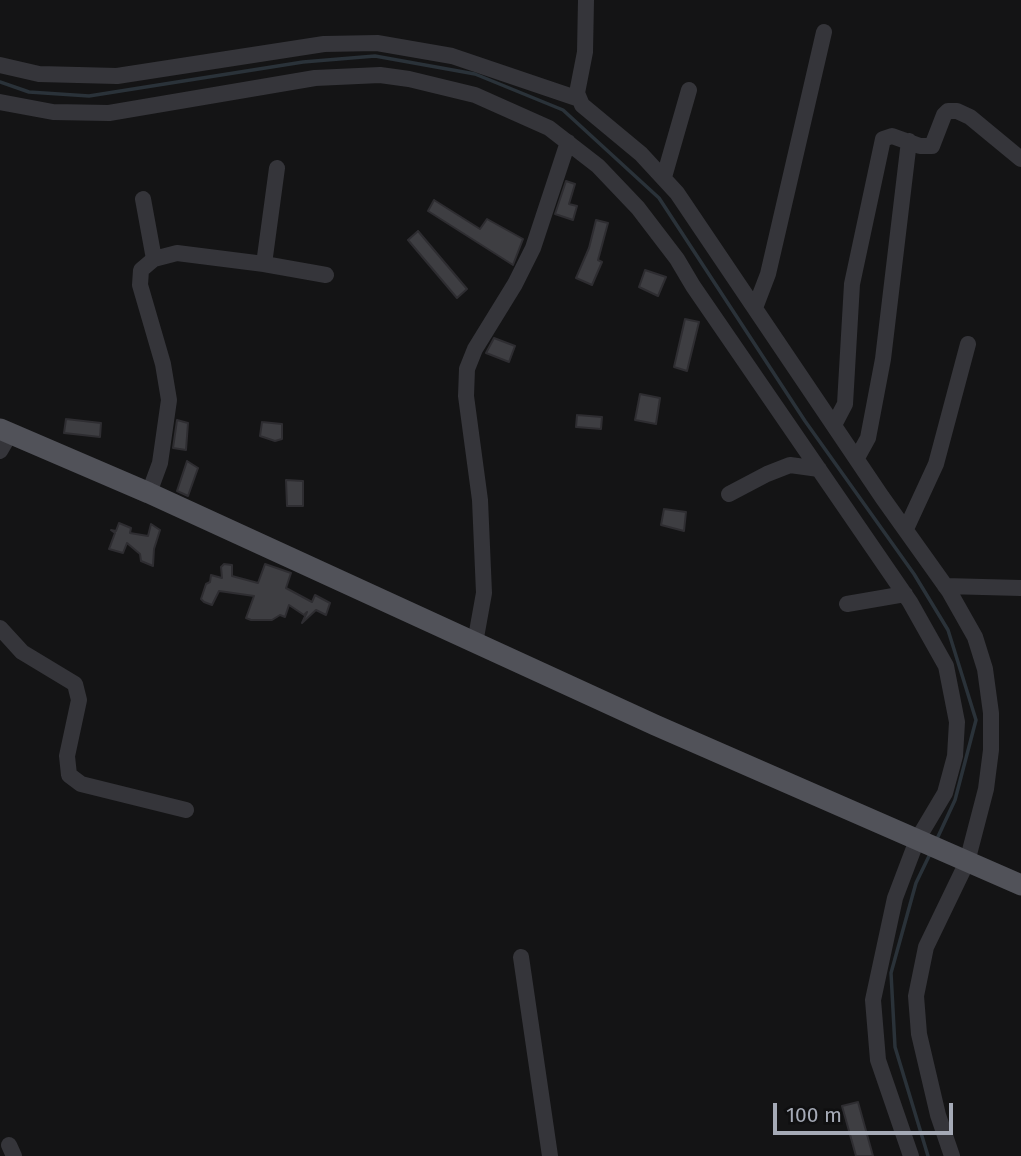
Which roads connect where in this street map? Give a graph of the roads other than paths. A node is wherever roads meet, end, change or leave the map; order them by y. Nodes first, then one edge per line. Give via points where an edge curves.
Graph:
1 (586, 0) edge
2 (824, 32) dead end
3 (0, 65) edge
4 (689, 90) dead end
5 (579, 99) junction
6 (0, 102) edge
7 (909, 141) junction
8 (568, 142) junction
9 (1021, 159) edge
10 (277, 168) dead end
11 (664, 177) junction
12 (143, 199) dead end
13 (154, 259) junction
14 (264, 264) junction
15 (326, 275) dead end
16 (755, 308) junction
17 (968, 344) dead end
18 (834, 425) junction
19 (3, 438) edge
20 (857, 458) junction
21 (819, 469) junction
22 (149, 494) junction
23 (729, 494) dead end
24 (906, 529) junction
25 (945, 586) junction
26 (1021, 588) edge
27 (905, 594) junction
28 (847, 604) dead end
29 (0, 628) edge
30 (475, 643) junction
31 (186, 810) dead end
32 (923, 843) junction
33 (958, 858) junction
34 (1021, 885) edge
35 (521, 957) dead end
36 (550, 1156) edge
37 (911, 1156) edge
38 (953, 1156) edge

1 - 5 street
2 - 16 street via 771,264
3 - 5 street via 47,75 117,76 324,44 377,43 432,50
4 - 11 street
5 - 11 street
6 - 8 street via 53,111 109,113 315,78 380,75 475,95 549,128
7 - 9 street via 932,146 944,115 957,111
7 - 18 street via 887,136 881,143 852,284 845,404
7 - 20 street via 883,359 871,429
8 - 21 street via 598,166 663,240
8 - 30 street via 533,248 467,369 484,593
10 - 14 street
11 - 16 street
12 - 13 street
13 - 14 street via 184,253
13 - 22 street via 139,276 163,364 169,410 160,463
14 - 15 street
16 - 18 street
17 - 24 street via 936,464
18 - 20 street
19 - 22 main road
20 - 24 street
21 - 23 street via 790,465
21 - 27 street
22 - 30 main road
24 - 25 street
25 - 26 street
25 - 33 street via 975,638 991,713 988,776
27 - 28 street
27 - 32 street via 946,666 957,722 949,782
29 - 31 street via 22,652 75,684 79,700 66,755 69,775 81,784
30 - 32 main road
32 - 33 main road
32 - 37 street via 895,898 873,1014 878,1060
33 - 34 main road
33 - 38 street via 930,935 916,996 919,1034
35 - 36 street

